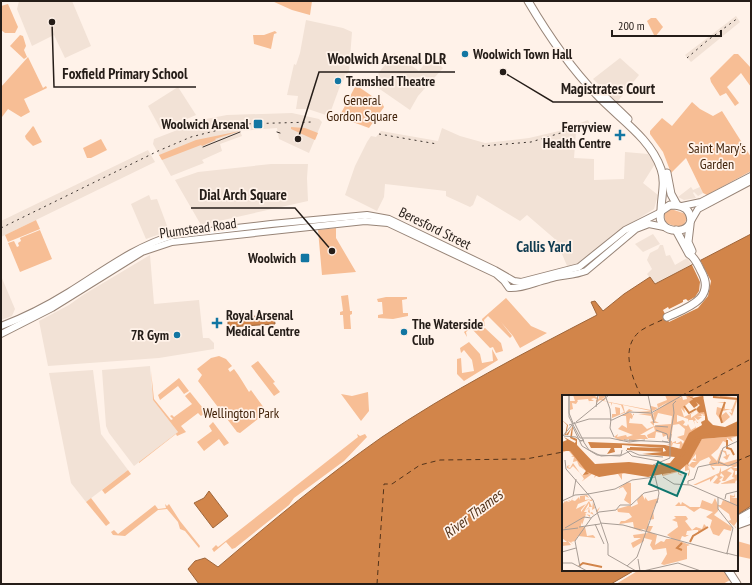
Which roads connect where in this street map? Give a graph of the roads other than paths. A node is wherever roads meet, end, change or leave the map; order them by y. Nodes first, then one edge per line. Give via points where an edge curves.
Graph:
1 (528, 1) edge
2 (534, 1) edge
3 (751, 176) edge
4 (751, 181) edge
5 (700, 205) junction
6 (680, 206) junction
7 (661, 211) junction
8 (342, 218) joint
9 (350, 222) joint
10 (690, 223) junction
11 (664, 227) junction
12 (676, 230) junction
13 (454, 253) junction
14 (694, 259) junction
15 (511, 285) junction
16 (667, 317) dead end
17 (1, 326) edge
18 (1, 334) edge
19 (751, 512) edge
20 (751, 515) edge
21 (740, 518) edge
22 (751, 520) edge
23 (738, 524) edge
24 (729, 571) edge
25 (737, 584) edge

1 - 7 highway via 555,45 579,76 650,148 663,174
2 - 6 highway via 580,69 655,146 663,161 671,194
3 - 5 main road
4 - 5 main road
5 - 6 main road
5 - 10 main road
6 - 7 highway via 667,206
6 - 10 highway via 688,211
7 - 11 highway via 660,217
7 - 15 main road via 625,230 579,267
8 - 13 main road, Beresford Street via 367,215 389,219
8 - 17 main road, Plumstead Road via 193,233 159,240 130,253 60,297
9 - 13 main road, Beresford Street via 369,220 388,223
9 - 18 main road, Plumstead Road via 159,245 134,256 52,308
10 - 12 highway via 685,229
10 - 14 highway via 688,242
11 - 12 highway
11 - 15 main road via 649,224 636,229 591,267 581,272 548,279 520,289
12 - 14 highway via 688,254
13 - 15 main road, Beresford Street via 506,275
14 - 16 highway via 705,280 704,293 692,305
19 - 21 highway
20 - 21 highway
22 - 23 highway
24 - 25 highway

